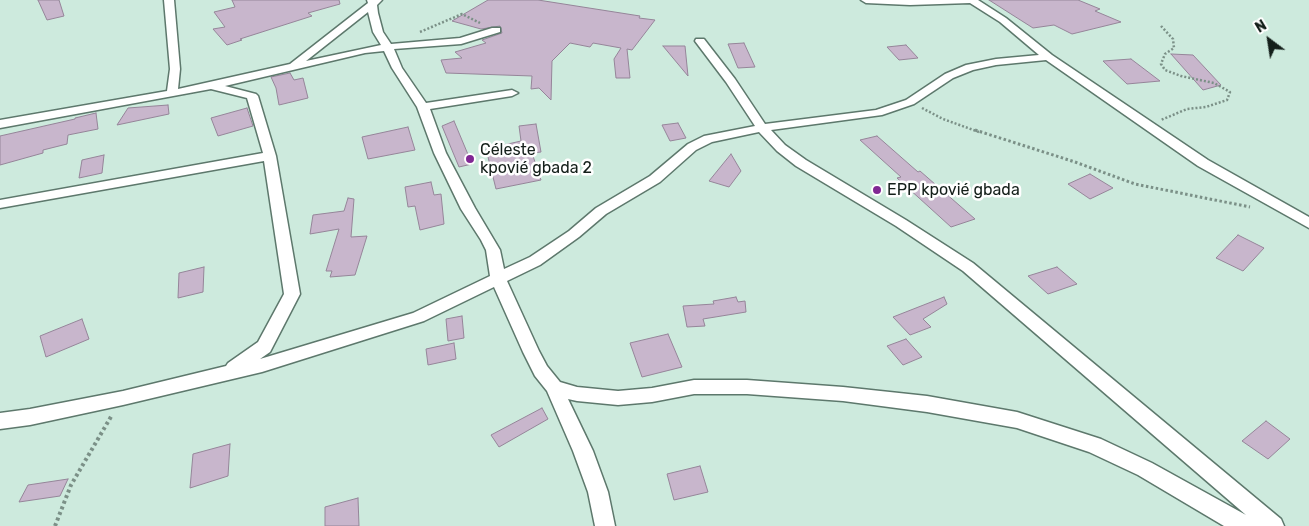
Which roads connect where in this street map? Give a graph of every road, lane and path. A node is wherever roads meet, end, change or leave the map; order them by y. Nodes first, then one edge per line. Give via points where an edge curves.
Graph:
1 (169, 0) edge
2 (866, 0) edge
3 (971, 0) edge
4 (373, 1) edge
5 (1161, 26) dead end
6 (496, 30) joint
7 (700, 41) dead end
8 (404, 45) junction
9 (388, 47) junction
10 (1048, 57) junction
11 (292, 67) junction
12 (211, 86) junction
13 (172, 92) junction
14 (512, 93) dead end
15 (910, 102) junction
16 (422, 107) junction
17 (1145, 123) junction
18 (0, 124) edge
19 (762, 128) junction
20 (270, 156) junction
21 (0, 204) edge
22 (1253, 208) dead end
23 (1309, 223) edge
24 (498, 280) junction
25 (227, 373) junction
26 (554, 387) junction
27 (123, 398) junction
28 (0, 421) edge
29 (55, 526) edge
30 (605, 526) edge
31 (1248, 526) edge
32 (1274, 526) edge

1 - 13 street via 174,69
2 - 3 street
3 - 10 street via 1003,20
4 - 9 street via 378,32
4 - 11 street
5 - 17 path via 1173,39 1174,48 1164,54 1161,64 1165,70 1214,83 1230,92 1227,100
6 - 8 street via 461,41
6 - 8 path via 462,14 424,30
7 - 19 street via 731,80
8 - 9 street
9 - 11 street
9 - 16 street via 397,68
10 - 15 street via 970,67 949,76
10 - 17 street
11 - 12 street
12 - 13 street
12 - 20 street via 252,96
13 - 18 street
14 - 16 street
15 - 19 street via 895,109 850,118
15 - 22 path via 964,127 1135,184
16 - 24 street via 468,210 494,250
17 - 23 street via 1203,163
19 - 24 street via 708,139 692,147 656,180 601,211 556,247
19 - 32 street via 801,164 968,267
20 - 21 street
20 - 25 street via 292,294 264,347
24 - 25 street via 418,317
24 - 26 street via 531,352
25 - 27 street
26 - 30 street via 598,492
26 - 31 street via 577,394 618,398 694,387 747,387 927,404 1017,420 1094,445
27 - 28 street via 30,418
27 - 29 path via 71,485

